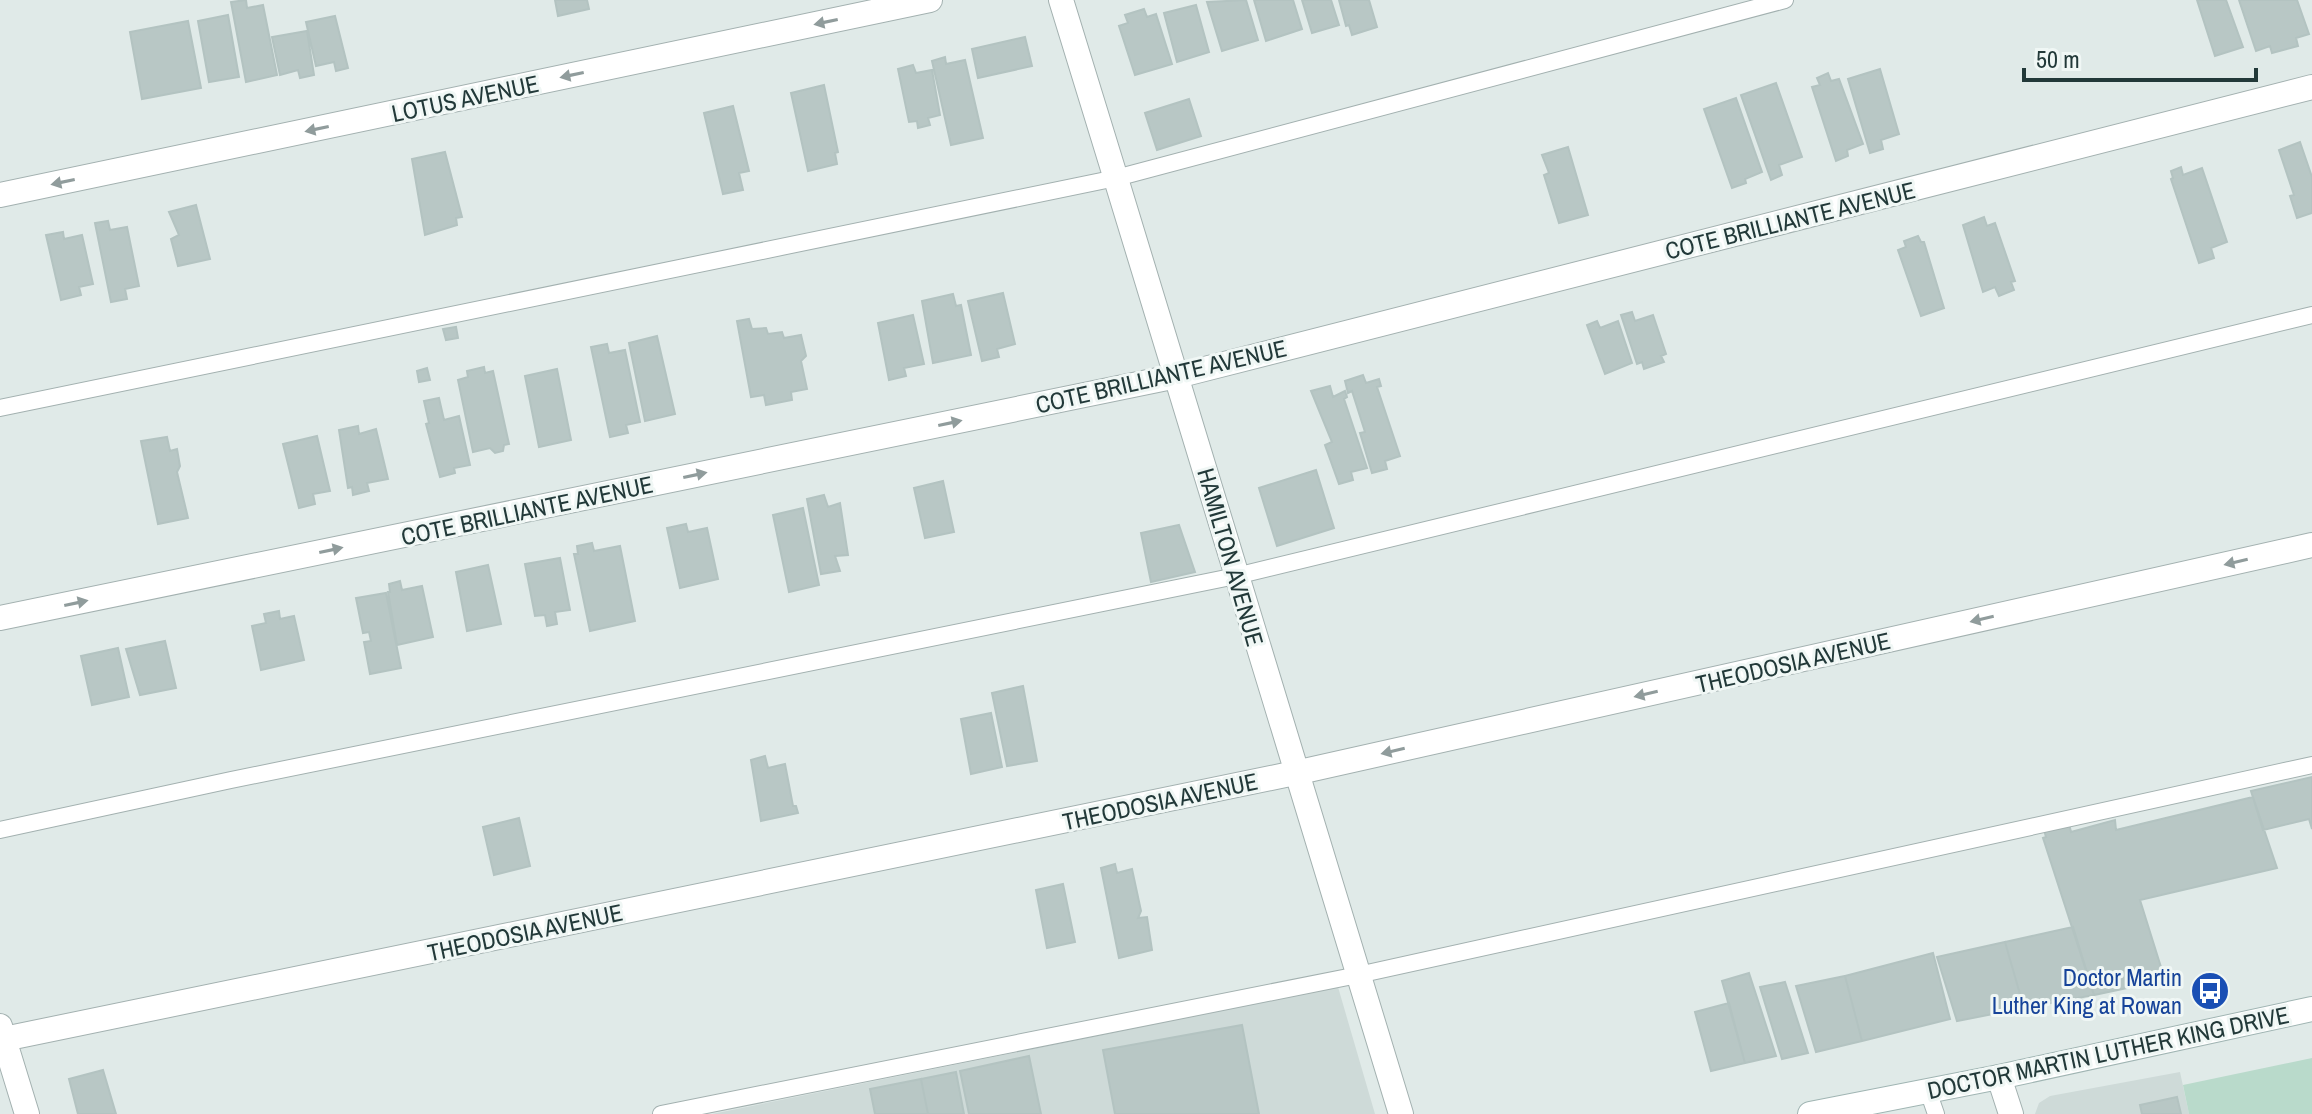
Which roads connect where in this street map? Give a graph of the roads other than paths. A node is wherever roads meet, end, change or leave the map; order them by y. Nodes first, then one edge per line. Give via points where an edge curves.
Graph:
1 (930, 0) edge
2 (1061, 0) edge
3 (1785, 0) edge
4 (2312, 87) edge
5 (1116, 178) junction
6 (0, 195) edge
7 (2312, 315) edge
8 (1177, 376) junction
9 (0, 408) edge
10 (2312, 545) edge
11 (1236, 576) junction
12 (0, 618) edge
13 (2312, 765) edge
14 (1295, 773) junction
15 (0, 830) edge
16 (1358, 975) junction
17 (2312, 1009) edge
18 (3, 1045) edge
19 (1999, 1077) junction
20 (1932, 1102) edge
21 (27, 1114) edge
22 (661, 1114) edge
23 (1401, 1114) edge
24 (1810, 1114) edge
25 (2011, 1114) edge

1 -> 6 street, LOTUS AVENUE
2 - 5 street, HAMILTON AVENUE
3 - 5 lane
4 - 8 street, COTE BRILLIANTE AVENUE
5 - 8 street, HAMILTON AVENUE
5 - 9 lane
7 - 11 lane
8 - 11 street, HAMILTON AVENUE
12 -> 8 street, COTE BRILLIANTE AVENUE
10 -> 14 street, THEODOSIA AVENUE
11 - 14 street, HAMILTON AVENUE
11 - 15 lane
13 - 16 lane
14 - 16 street, HAMILTON AVENUE
14 - 18 street, THEODOSIA AVENUE
16 - 22 lane
16 - 23 street, HAMILTON AVENUE
17 - 19 street, DOCTOR MARTIN LUTHER KING DRIVE
18 - 21 street
19 - 20 street, DOCTOR MARTIN LUTHER KING DRIVE
19 - 25 street
20 - 24 street, DOCTOR MARTIN LUTHER KING DRIVE

